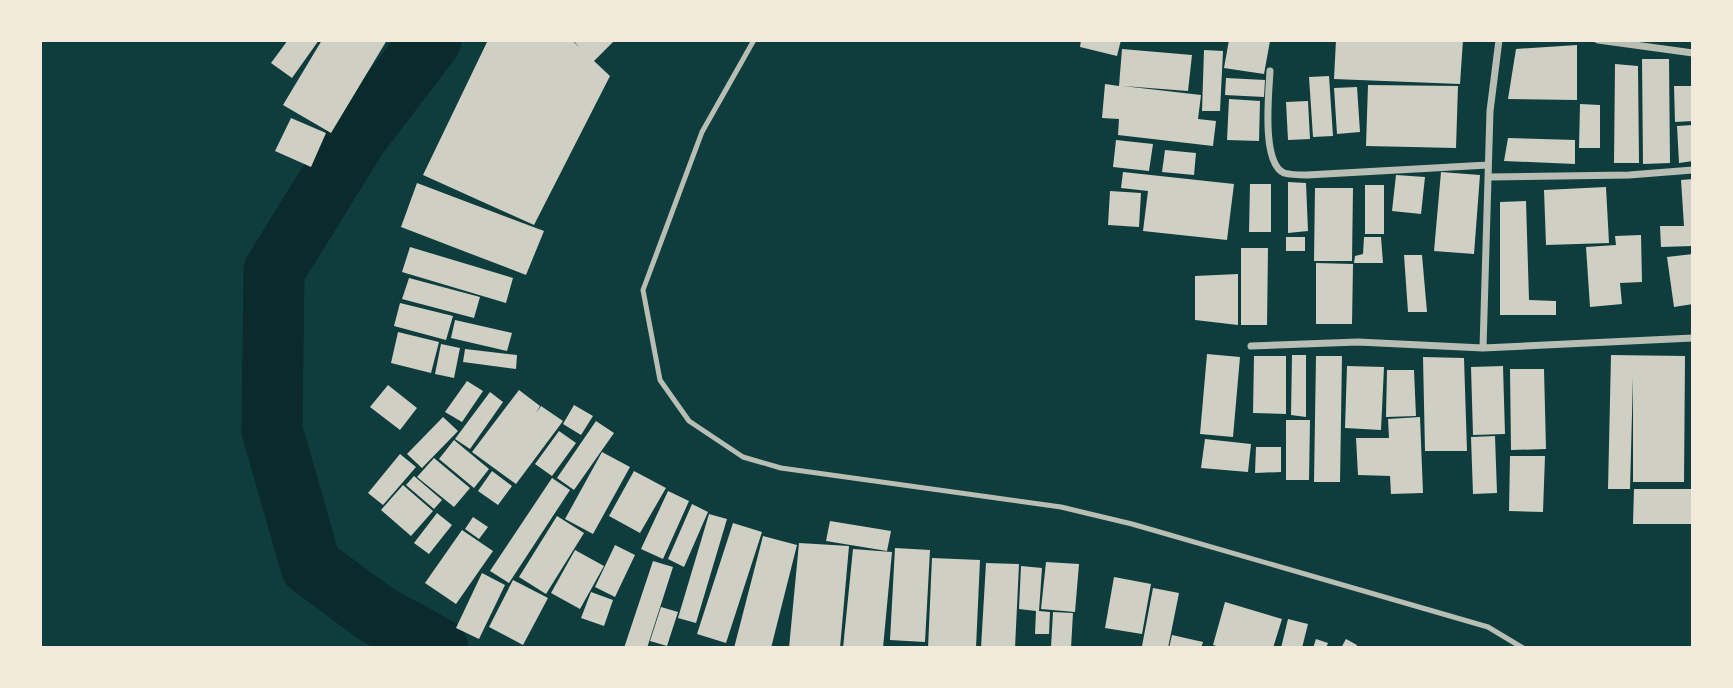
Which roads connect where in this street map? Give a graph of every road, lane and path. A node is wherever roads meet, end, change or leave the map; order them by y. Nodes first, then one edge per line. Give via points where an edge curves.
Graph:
1 (754, 40) edge
2 (1499, 40) edge
3 (1598, 40) edge
4 (1693, 52) edge
5 (1270, 71) dead end
6 (1488, 164) junction
7 (1693, 170) edge
8 (1488, 177) junction
9 (1693, 338) edge
10 (1251, 346) dead end
11 (1483, 348) junction
12 (1523, 648) edge

1 - 12 lane via 702,132 643,290 660,380 689,421 743,457 781,468 1060,507 1132,524 1488,627
2 - 6 street
3 - 4 street
5 - 6 street via 1268,140 1277,168 1285,173
6 - 8 street
7 - 8 street
8 - 11 street
9 - 11 street
10 - 11 street via 1358,342

